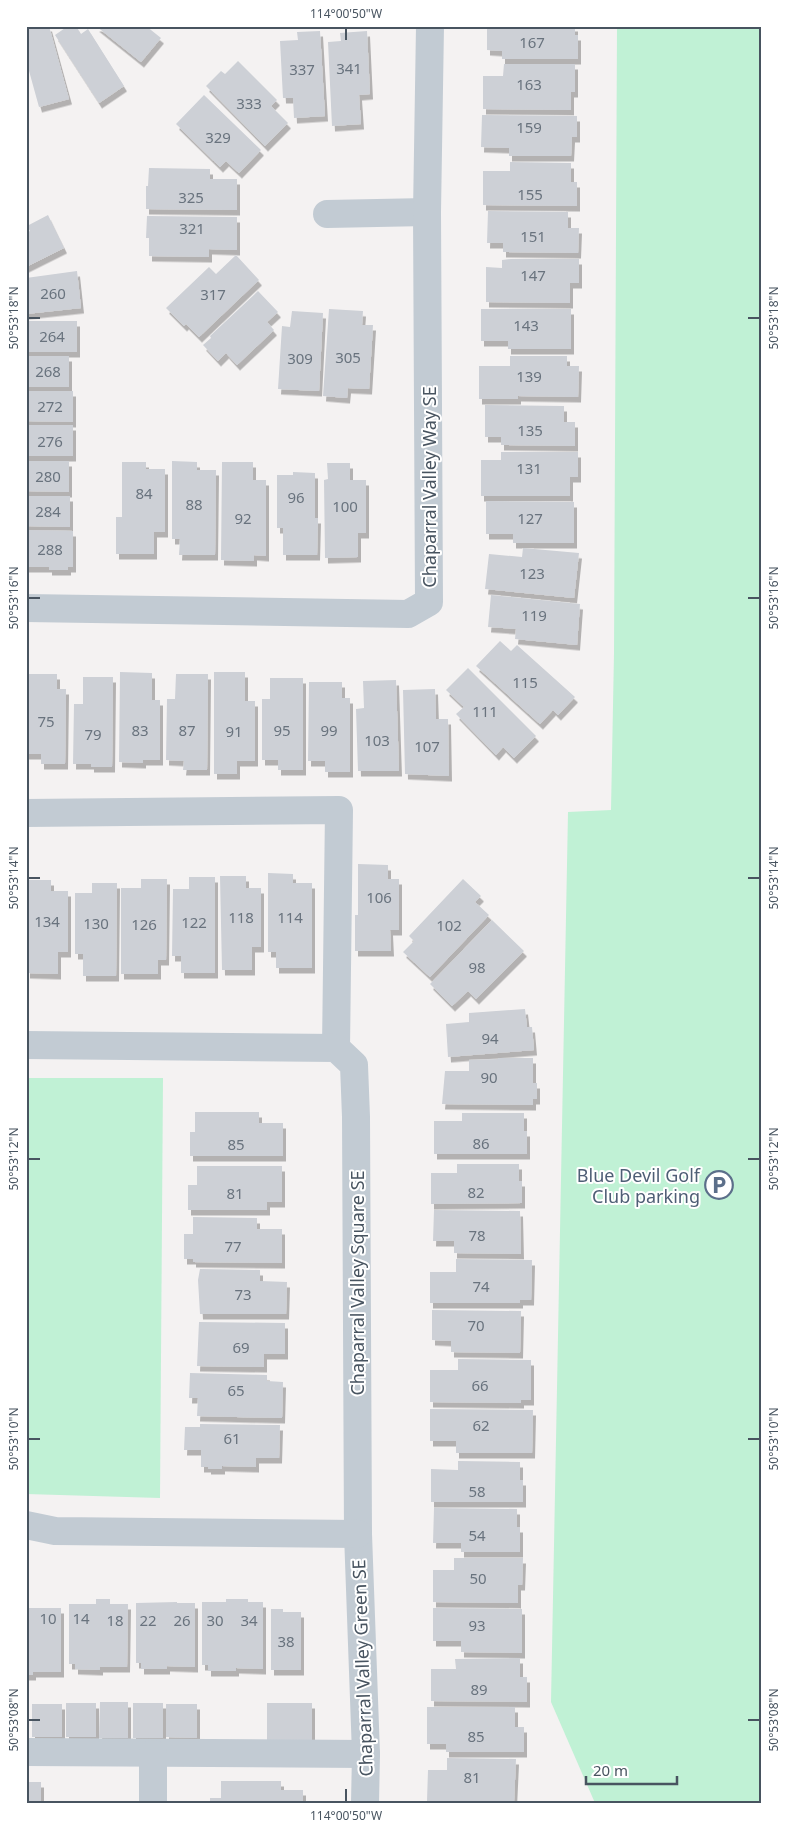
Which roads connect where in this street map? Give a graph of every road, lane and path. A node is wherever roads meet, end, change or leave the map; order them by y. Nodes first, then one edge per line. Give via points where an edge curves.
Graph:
1 (430, 26) edge
2 (428, 212) junction
3 (326, 214) dead end
4 (26, 608) edge
5 (26, 813) edge
6 (26, 1045) edge
7 (336, 1048) junction
8 (26, 1525) edge
9 (56, 1531) junction
10 (358, 1534) junction
11 (26, 1539) edge
12 (26, 1752) edge
13 (153, 1754) junction
14 (366, 1754) junction
15 (153, 1803) edge
16 (365, 1803) edge

1 - 2 street, Chaparral Valley Way SE
2 - 3 street
2 - 4 street, Chaparral Valley Way SE via 429,602 408,614
5 - 7 street via 339,810
6 - 7 street
7 - 10 street, Chaparral Valley Square SE via 354,1065
8 - 9 street
9 - 10 street
9 - 11 street
10 - 14 street, Chaparral Valley Green SE
12 - 13 street
13 - 14 street
13 - 15 street
14 - 16 street, Chaparral Valley Green SE

